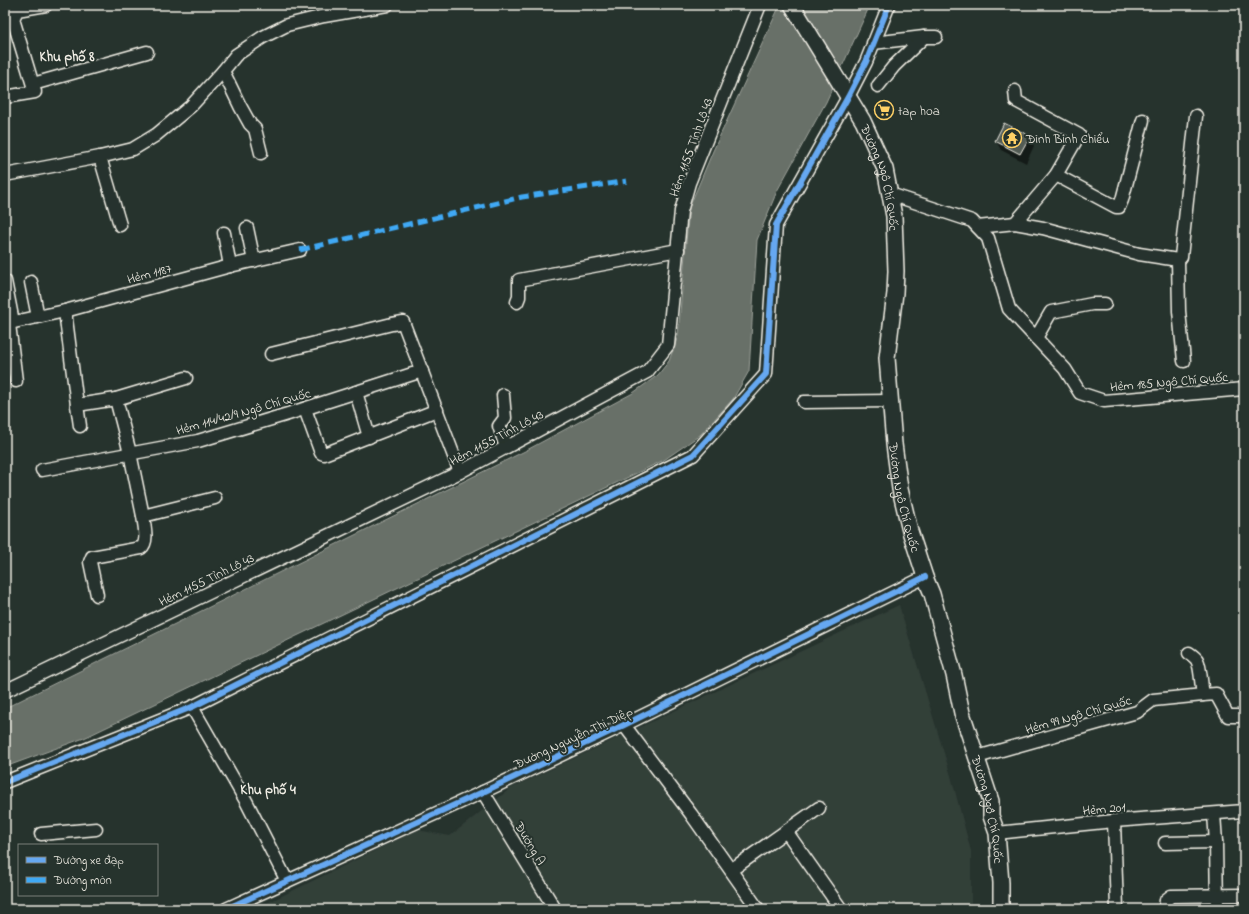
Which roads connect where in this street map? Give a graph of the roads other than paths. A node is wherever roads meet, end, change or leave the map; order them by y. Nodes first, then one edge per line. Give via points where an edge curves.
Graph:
1 (46, 5) edge
2 (387, 5) edge
3 (760, 5) edge
4 (792, 5) edge
5 (889, 5) edge
6 (11, 11) edge
7 (873, 43) junction
8 (147, 52) dead end
9 (223, 71) junction
10 (33, 84) junction
11 (878, 86) dead end
12 (845, 91) junction
13 (1016, 91) dead end
14 (5, 97) edge
15 (1196, 116) dead end
16 (1143, 120) dead end
17 (261, 153) dead end
18 (100, 157) junction
19 (5, 175) edge
20 (1056, 175) junction
21 (890, 194) junction
22 (1015, 223) junction
23 (120, 225) dead end
24 (978, 227) junction
25 (247, 228) dead end
26 (224, 233) dead end
27 (300, 250) dead end
28 (678, 250) junction
29 (1178, 260) junction
30 (254, 261) junction
31 (230, 266) junction
32 (5, 281) edge
33 (31, 282) dead end
34 (517, 302) dead end
35 (1105, 304) dead end
36 (65, 311) junction
37 (38, 317) junction
38 (9, 323) edge
39 (1036, 338) junction
40 (271, 354) dead end
41 (1184, 361) dead end
42 (422, 371) junction
43 (186, 378) dead end
44 (16, 381) dead end
45 (1244, 390) edge
46 (356, 392) junction
47 (503, 394) dead end
48 (116, 399) junction
49 (890, 401) junction
50 (804, 402) dead end
51 (77, 405) junction
52 (305, 409) junction
53 (437, 410) junction
54 (80, 426) dead end
55 (369, 437) junction
56 (506, 447) junction
57 (130, 453) junction
58 (42, 470) dead end
59 (460, 472) junction
60 (215, 498) dead end
61 (143, 516) junction
62 (925, 577) junction
63 (97, 595) dead end
64 (1189, 653) dead end
65 (5, 690) edge
66 (1203, 694) junction
67 (192, 707) junction
68 (1244, 716) edge
69 (624, 725) junction
70 (977, 758) junction
71 (5, 782) edge
72 (483, 792) junction
73 (819, 808) dead end
74 (1244, 811) edge
75 (1214, 814) junction
76 (1114, 821) junction
77 (96, 829) dead end
78 (786, 831) junction
79 (997, 833) junction
80 (41, 834) dead end
81 (1216, 842) junction
82 (1165, 843) dead end
83 (731, 870) junction
84 (287, 881) junction
85 (1217, 895) junction
86 (1244, 895) edge
87 (226, 909) edge
88 (554, 909) edge
89 (758, 909) edge
90 (841, 909) edge
91 (1001, 909) edge
92 (1117, 909) edge
93 (1165, 909) edge
94 (1217, 909) edge

1 - 6 street
2 - 9 street via 287,25 236,55
3 - 28 street, Hẻm 1155 Tỉnh Lộ 43 via 689,183 681,211
4 - 12 main road, Đường Ngô Chí Quốc
5 - 7 street
6 - 10 street
7 - 11 street via 930,37 894,66
7 - 12 street via 866,62
8 - 10 street
9 - 17 street via 240,106 255,129
9 - 18 street via 191,106 156,135 133,149
10 - 14 street via 35,92
12 - 21 main road, Đường Ngô Chí Quốc via 885,169
12 - 67 street via 776,226 766,374 693,455
13 - 20 street via 1016,101 1079,135
15 - 29 street via 1181,257
16 - 20 street via 1119,207
18 - 19 street
18 - 23 street
20 - 22 street
21 - 24 street, Hẻm 185 Ngô Chí Quốc via 972,221
21 - 49 main road, Đường Ngô Chí Quốc via 894,216 896,270 887,358
22 - 24 street
22 - 29 street via 1139,254
24 - 39 street, Hẻm 185 Ngô Chí Quốc via 988,238 1009,310
25 - 30 street
26 - 31 street
27 - 30 street, Hẻm 1187
28 - 34 street via 519,280
28 - 56 street, Hẻm 1155 Tỉnh Lộ 43 via 668,344 647,372
29 - 41 street via 1179,311
30 - 31 street, Hẻm 1187
31 - 36 street, Hẻm 1187
32 - 38 street
33 - 37 street
35 - 39 street via 1051,312
36 - 37 street, Hẻm 1187
36 - 51 street
37 - 38 street, Hẻm 1187
38 - 44 street
39 - 45 street, Hẻm 185 Ngô Chí Quốc via 1065,369 1080,393 1104,401
40 - 42 street via 403,322
42 - 46 street, Hẻm 114/42/9 Ngô Chí Quốc
42 - 53 street
43 - 48 street
46 - 52 street, Hẻm 114/42/9 Ngô Chí Quốc
46 - 55 street
47 - 56 street via 505,418 499,426
48 - 51 street
48 - 57 street
49 - 50 street
49 - 62 main road, Đường Ngô Chí Quốc via 900,489
51 - 54 street
52 - 55 street via 321,453
52 - 57 street, Hẻm 114/42/9 Ngô Chí Quốc via 198,441
53 - 55 street
53 - 59 street
56 - 59 street, Hẻm 1155 Tỉnh Lộ 43
57 - 58 street, Hẻm 114/42/9 Ngô Chí Quốc
57 - 61 street
59 - 65 street, Hẻm 1155 Tỉnh Lộ 43
60 - 61 street
61 - 63 street via 145,541 141,548 92,557 90,562
62 - 69 street, Đường Nguyễn Thị Diệp
62 - 70 main road, Đường Ngô Chí Quốc via 932,594 962,713
64 - 66 street via 1199,664
66 - 68 street, Hẻm 99 Ngô Chí Quốc via 1216,694 1228,716
66 - 70 street, Hẻm 99 Ngô Chí Quốc via 1153,700 1137,712
67 - 71 street
67 - 84 street via 246,801
69 - 72 street, Đường Nguyễn Thị Diệp
69 - 83 street
70 - 79 main road, Đường Ngô Chí Quốc via 991,801 991,816
72 - 84 street, Đường Nguyễn Thị Diệp
72 - 88 street, Đường A
73 - 78 street
74 - 75 street, Hẻm 201
75 - 76 street, Hẻm 201
75 - 81 street
76 - 79 street, Hẻm 201
76 - 92 street
77 - 80 street
78 - 83 street
78 - 90 street
79 - 91 main road, Đường Ngô Chí Quốc
81 - 82 street
81 - 85 street
83 - 89 street
84 - 87 street, Đường Nguyễn Thị Diệp
85 - 86 street
85 - 93 street via 1171,896 1166,900
85 - 94 street

